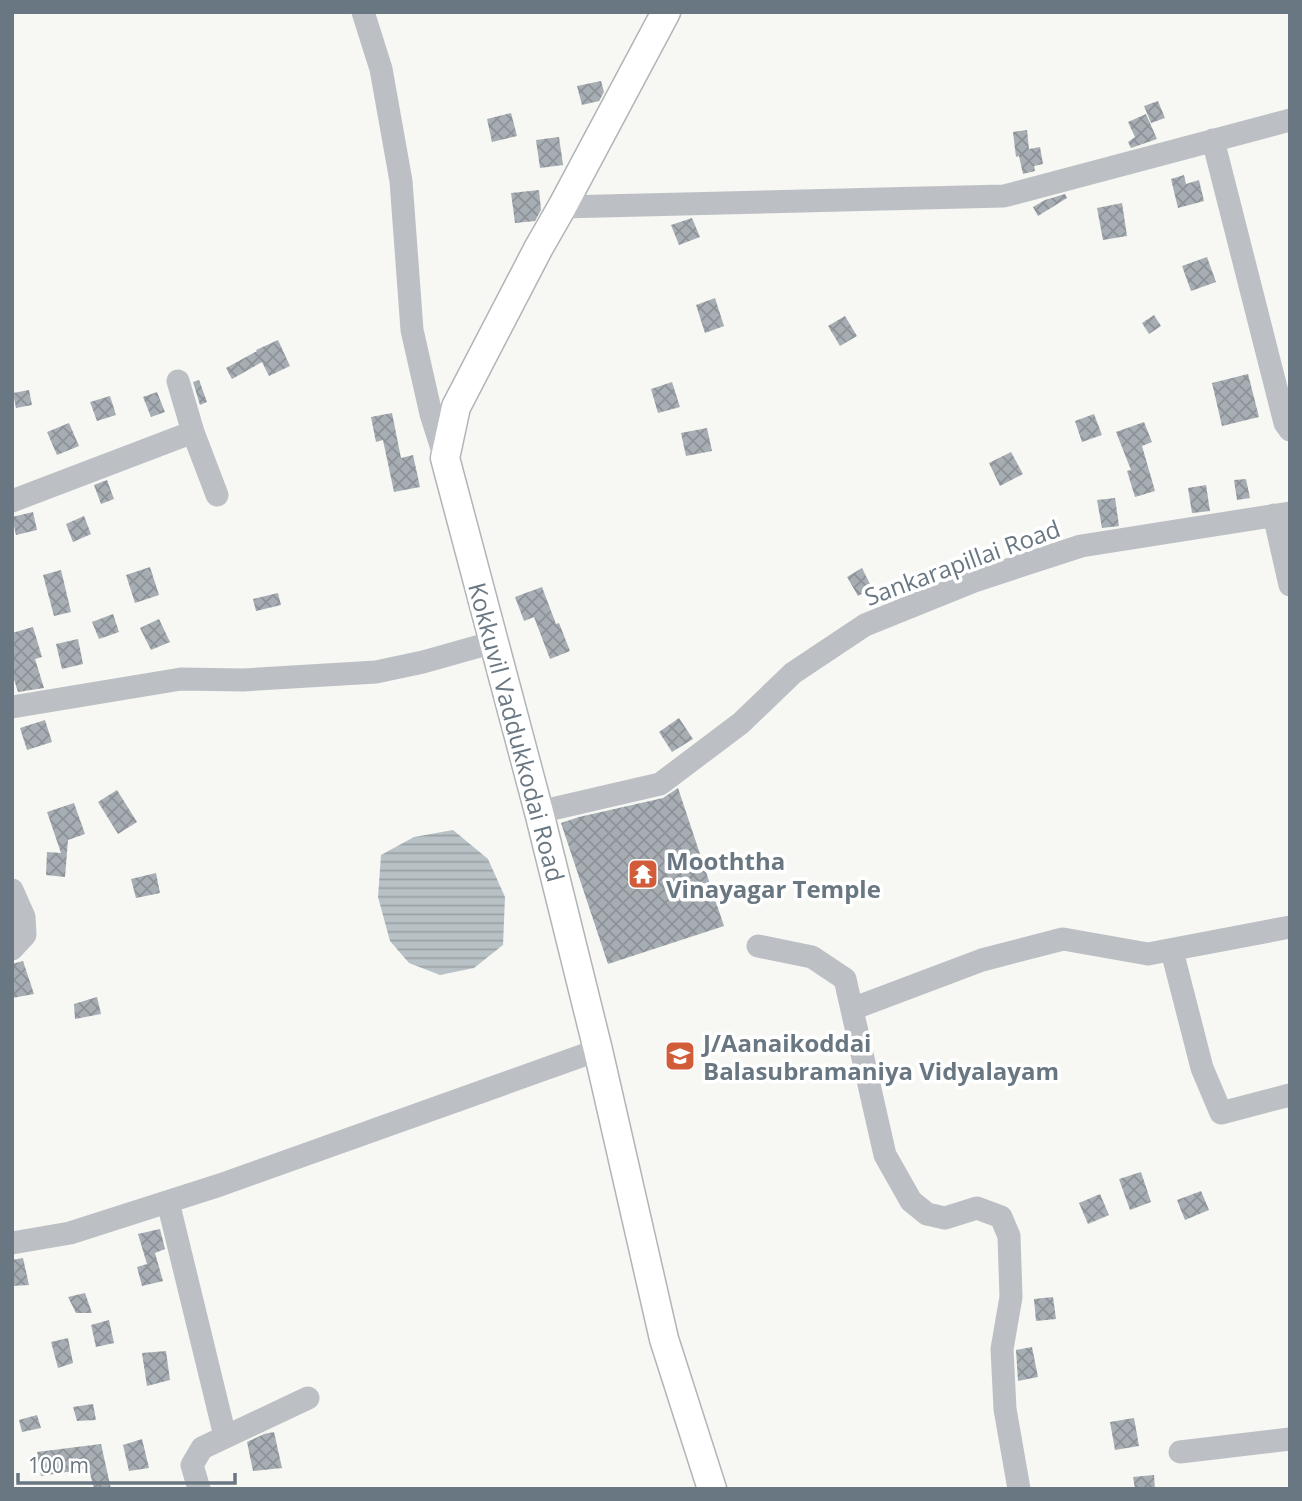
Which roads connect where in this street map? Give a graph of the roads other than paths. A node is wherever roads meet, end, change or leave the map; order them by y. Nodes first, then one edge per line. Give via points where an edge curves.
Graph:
1 (363, 12) edge
2 (666, 12) edge
3 (1290, 120) edge
4 (1213, 140) junction
5 (562, 207) junction
6 (178, 381) dead end
7 (1290, 430) edge
8 (193, 432) junction
9 (445, 458) junction
10 (217, 495) dead end
11 (12, 502) edge
12 (1282, 514) edge
13 (1290, 585) edge
14 (494, 642) junction
15 (12, 707) edge
16 (539, 812) junction
17 (12, 890) edge
18 (1290, 927) edge
19 (758, 946) dead end
20 (12, 949) edge
21 (1172, 951) junction
22 (852, 1009) junction
23 (598, 1050) junction
24 (1290, 1095) edge
25 (168, 1202) junction
26 (12, 1243) edge
27 (308, 1398) dead end
28 (225, 1436) junction
29 (1290, 1439) edge
30 (1181, 1452) dead end
31 (199, 1489) edge
32 (712, 1489) edge
33 (1019, 1489) edge

1 - 9 street via 381,68 401,181 412,330
2 - 5 main road, Kokkuvil Vaddukkodai Road
3 - 4 street
4 - 5 street via 1004,196
4 - 7 street
5 - 9 main road, Kokkuvil Vaddukkodai Road via 456,407
6 - 8 street
8 - 10 street
8 - 11 street
9 - 14 main road, Kokkuvil Vaddukkodai Road
12 - 13 street
12 - 16 street, Sankarapillai Road via 1081,546 974,580 865,625 793,673 741,723 660,784
14 - 15 street via 376,672 181,679
14 - 16 main road, Kokkuvil Vaddukkodai Road
16 - 23 main road, Kokkuvil Vaddukkodai Road
17 - 20 street via 24,917 25,935
18 - 21 street
19 - 22 street via 812,957 845,979
21 - 22 street via 1148,954 1063,939 982,960
21 - 24 street via 1202,1068 1221,1113
22 - 33 street via 885,1154 911,1201 927,1214 945,1218 977,1208 1001,1217 1009,1236 1011,1297 1002,1349 1005,1409
23 - 25 street
23 - 32 main road, Kokkuvil Vaddukkodai Road via 664,1339
25 - 26 street via 70,1233
25 - 28 street
27 - 28 street
28 - 31 street via 202,1448 192,1465
29 - 30 street

